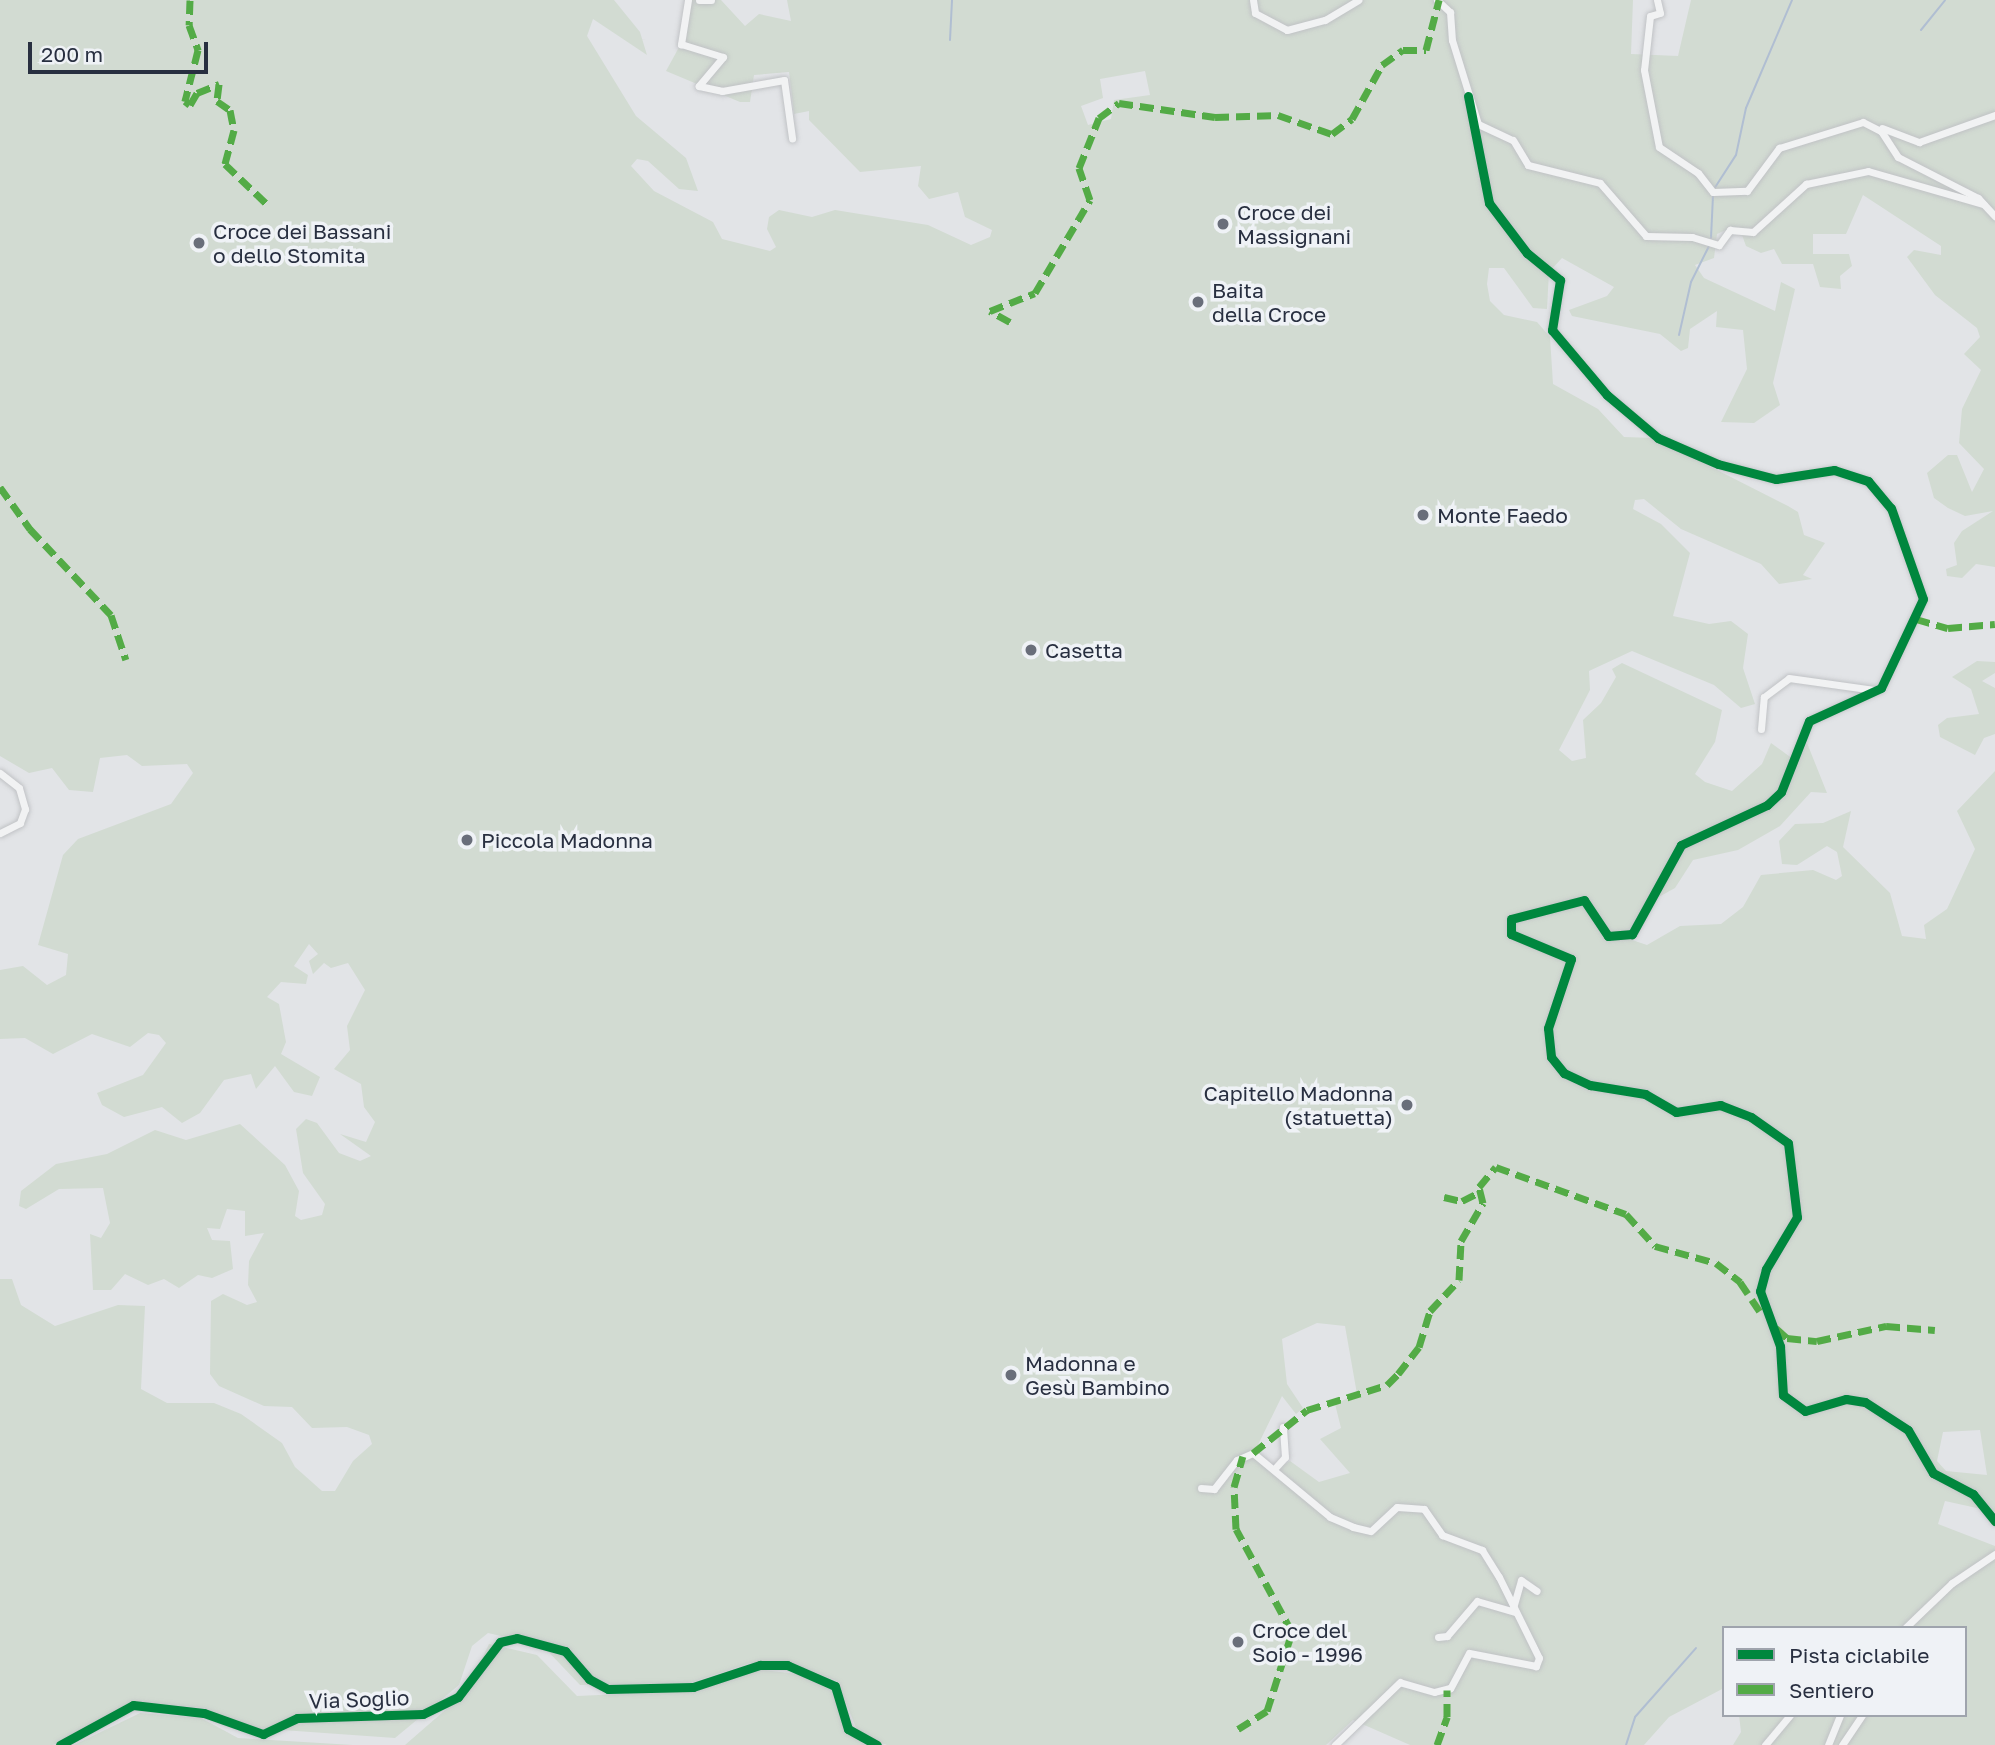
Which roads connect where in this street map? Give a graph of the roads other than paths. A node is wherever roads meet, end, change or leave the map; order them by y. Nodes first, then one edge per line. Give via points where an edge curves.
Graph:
1 (688, 0) edge
2 (699, 0) edge
3 (711, 0) edge
4 (1253, 0) edge
5 (1357, 0) edge
6 (1437, 0) edge
7 (1657, 0) edge
8 (1468, 96) junction
9 (1995, 115) edge
10 (1871, 124) junction
11 (792, 138) dead end
12 (1983, 204) junction
13 (1995, 216) edge
14 (1862, 478) junction
15 (1876, 481) dead end
16 (1881, 688) junction
17 (1761, 729) dead end
18 (0, 773) edge
19 (0, 833) edge
20 (1283, 1427) dead end
21 (1276, 1467) junction
22 (1201, 1488) dead end
23 (1995, 1521) edge
24 (1994, 1555) edge
25 (1537, 1591) dead end
26 (1514, 1610) junction
27 (1907, 1626) edge
28 (1438, 1637) dead end
29 (1788, 1717) edge
30 (1839, 1717) edge
31 (1861, 1717) edge
32 (60, 1745) edge
33 (877, 1745) edge
34 (1335, 1745) edge
35 (1765, 1745) edge
36 (1828, 1745) edge
37 (1842, 1745) edge

1 - 11 street via 681,44 723,57 699,86 722,92 784,80
2 - 3 street
4 - 5 street via 1255,13 1284,30 1325,20
6 - 8 street via 1450,12
7 - 10 street via 1645,88 1659,147 1698,173 1715,192 1748,191 1779,148
8 - 12 street via 1478,124 1513,140 1521,161 1600,183 1646,236 1710,243 1730,230 1753,232 1806,184 1868,171
8 - 14 street via 1489,204 1527,253 1560,280 1552,330 1620,410 1658,439 1725,466 1783,479 1834,470
9 - 10 street via 1919,142
10 - 12 street via 1898,157
12 - 13 street
14 - 15 street
14 - 16 street via 1891,508 1923,595
16 - 17 street via 1850,691 1818,679 1789,678 1764,697
16 - 23 street via 1809,721 1781,792 1767,805 1681,845 1632,934 1608,936 1593,906 1578,899 1524,911 1508,928 1571,959 1547,1040 1564,1073 1615,1094 1645,1094 1676,1112 1720,1105 1788,1143 1797,1217 1766,1269 1760,1291 1777,1334 1779,1387 1788,1402 1811,1412 1846,1399 1866,1402 1908,1430 1933,1473 1973,1494
18 - 19 street via 19,789 25,809 19,824
20 - 21 street via 1285,1457
21 - 22 street via 1253,1453 1243,1456 1214,1489
21 - 26 street via 1330,1517 1368,1532 1397,1507 1424,1509 1442,1535 1482,1550
24 - 27 street via 1952,1583
25 - 26 street via 1521,1580
26 - 28 street via 1477,1601 1447,1636
26 - 34 street via 1539,1658 1536,1666 1469,1653 1450,1688 1434,1692 1400,1682
29 - 35 street
30 - 36 street
31 - 37 street
32 - 33 street, Via Soglio via 133,1705 204,1713 263,1734 298,1718 423,1714 458,1697 500,1642 516,1638 565,1651 589,1679 608,1689 693,1687 760,1665 787,1665 835,1686 848,1729

